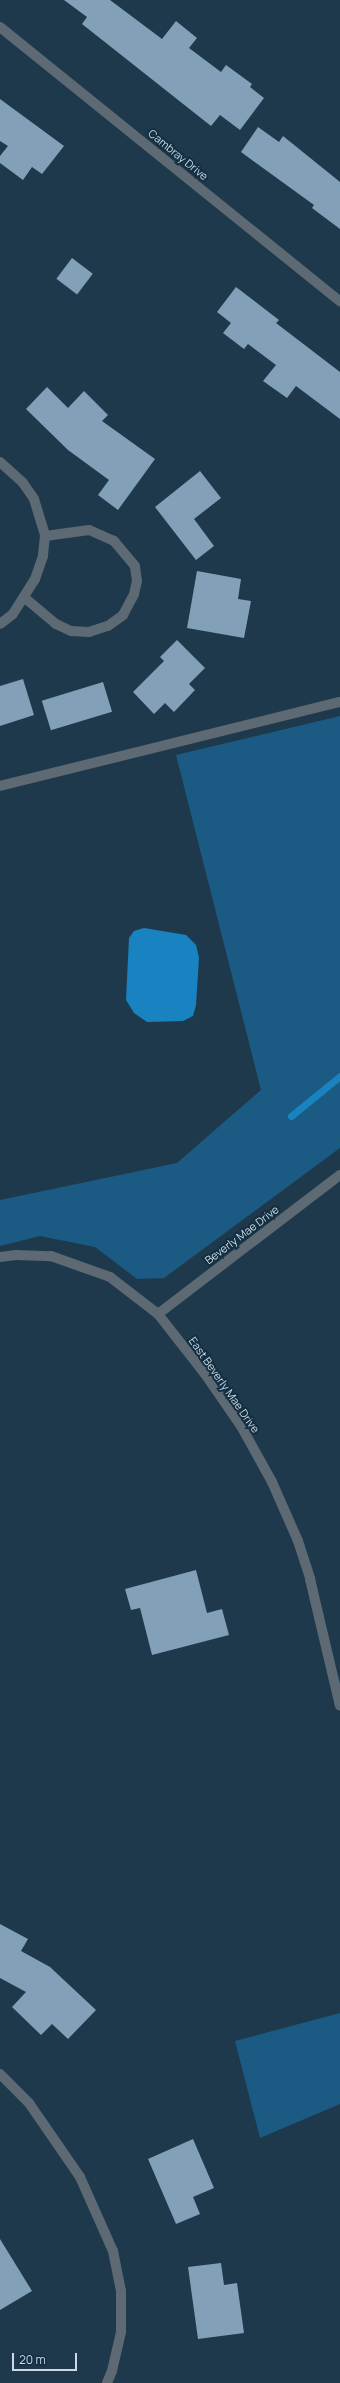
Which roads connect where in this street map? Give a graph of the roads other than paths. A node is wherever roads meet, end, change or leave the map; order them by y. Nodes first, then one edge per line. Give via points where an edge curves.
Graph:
1 (0, 27) edge
2 (340, 301) edge
3 (0, 462) edge
4 (45, 536) junction
5 (25, 598) junction
6 (0, 624) edge
7 (340, 702) edge
8 (0, 786) edge
9 (340, 1175) edge
10 (0, 1257) edge
11 (158, 1314) junction
12 (340, 1706) edge
13 (0, 2074) edge
14 (106, 2383) edge

1 - 2 street, Cambray Drive
3 - 4 street via 23,483 34,499
4 - 5 street via 43,556
4 - 5 street via 89,530 114,541 135,566 137,581 134,594 123,615 108,626 90,632 72,631 56,624
5 - 6 street via 13,614
7 - 8 street
9 - 11 street, Beverly Mae Drive
10 - 11 street, East Beverly Mae Drive via 51,1256 83,1265 110,1277
11 - 12 street, East Beverly Mae Drive via 241,1426 272,1482 298,1541 310,1580
13 - 14 street via 29,2103 80,2177 113,2251 121,2291 121,2332 112,2371

